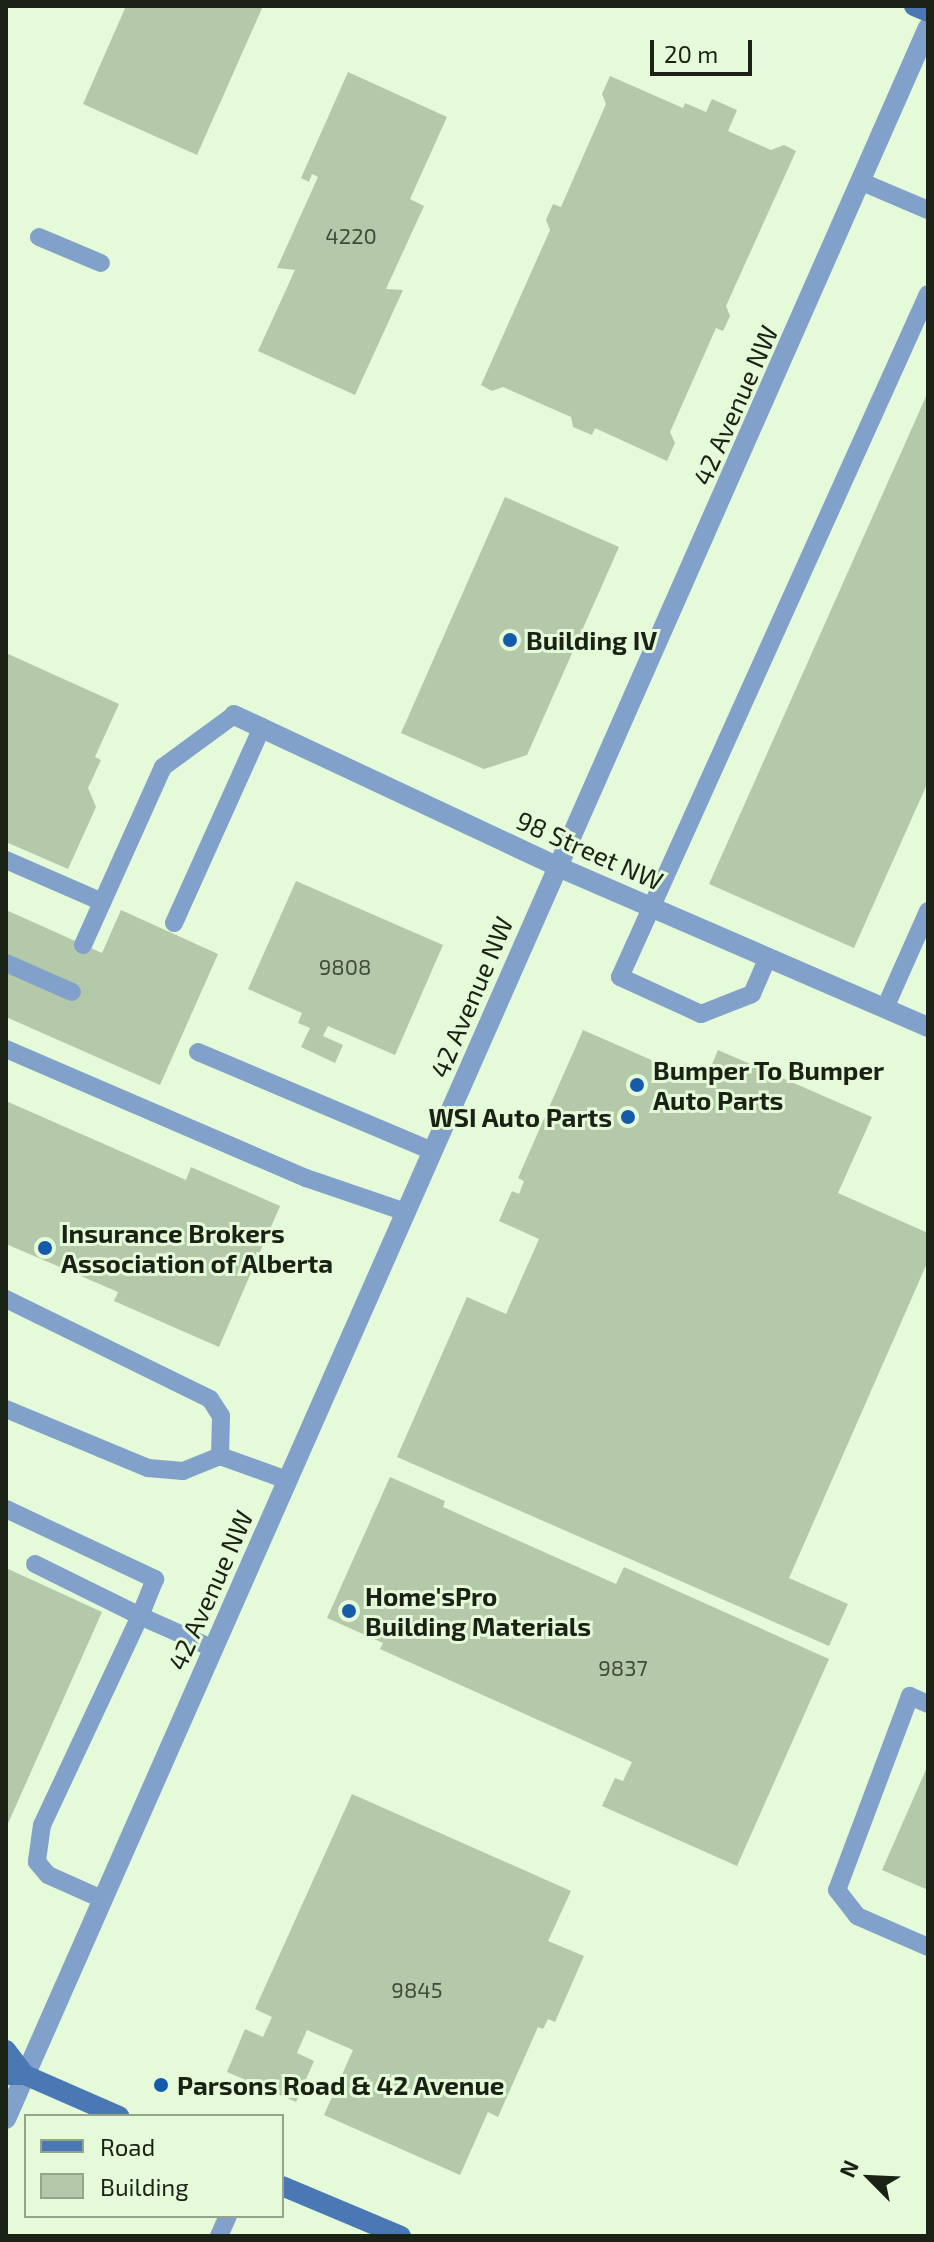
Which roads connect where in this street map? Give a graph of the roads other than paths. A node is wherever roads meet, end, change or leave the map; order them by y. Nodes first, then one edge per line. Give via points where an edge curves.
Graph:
1 (914, 6) edge
2 (928, 12) edge
3 (928, 28) edge
4 (862, 182) junction
5 (928, 210) edge
6 (39, 237) dead end
7 (101, 263) dead end
8 (928, 294) edge
9 (234, 715) joint
10 (262, 727) junction
11 (6, 860) edge
12 (556, 866) junction
13 (102, 902) junction
14 (652, 906) junction
15 (928, 911) edge
16 (174, 923) dead end
17 (83, 945) dead end
18 (768, 957) junction
19 (6, 963) edge
20 (72, 992) dead end
21 (885, 1008) junction
22 (928, 1027) edge
23 (6, 1049) edge
24 (198, 1052) dead end
25 (432, 1151) junction
26 (406, 1212) junction
27 (6, 1299) edge
28 (6, 1409) edge
29 (220, 1456) junction
30 (287, 1480) junction
31 (6, 1509) edge
32 (35, 1564) dead end
33 (140, 1616) junction
34 (212, 1648) junction
35 (928, 1704) edge
36 (102, 1899) junction
37 (928, 1947) edge
38 (6, 2050) edge
39 (15, 2075) edge
40 (114, 2114) edge
41 (6, 2119) edge
42 (284, 2187) edge
43 (401, 2236) edge

1 - 2 main road
3 - 4 street, 42 Avenue NW
4 - 5 lane
4 - 12 street, 42 Avenue NW
6 - 7 lane
8 - 14 lane
9 - 10 street, 98 Street NW
9 - 13 lane via 163,767
10 - 12 street, 98 Street NW
10 - 16 lane
11 - 13 lane
12 - 14 street, 98 Street NW
12 - 25 street, 42 Avenue NW
13 - 17 lane
14 - 18 street, 98 Street NW
14 - 18 lane via 620,977 701,1014 752,994
15 - 21 lane
18 - 21 street, 98 Street NW
19 - 20 lane
21 - 22 street, 98 Street NW
23 - 26 lane via 306,1178
24 - 25 lane
25 - 26 street, 42 Avenue NW
26 - 30 street, 42 Avenue NW
27 - 29 lane via 210,1399 221,1416
28 - 29 lane via 148,1468 183,1471
29 - 30 lane
30 - 34 street, 42 Avenue NW
31 - 33 lane via 155,1579
32 - 33 lane
33 - 34 lane
33 - 36 lane via 42,1825 37,1862 48,1875
34 - 36 street, 42 Avenue NW
35 - 37 lane via 910,1696 837,1890 857,1916
36 - 39 street, 42 Avenue NW
38 - 39 main road
39 - 40 main road
39 - 41 street, 42 Avenue NW
42 - 43 main road

